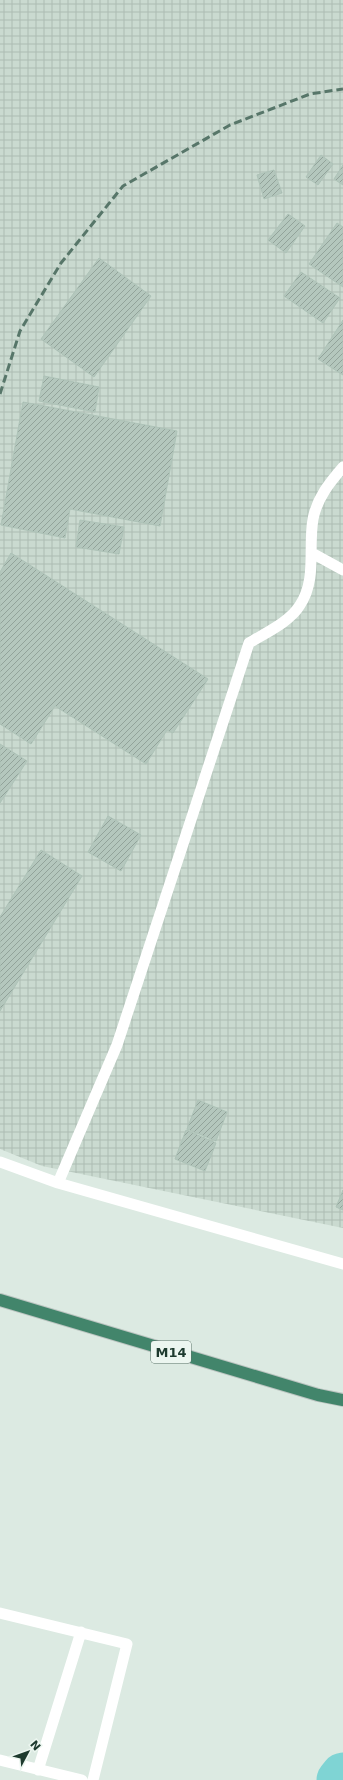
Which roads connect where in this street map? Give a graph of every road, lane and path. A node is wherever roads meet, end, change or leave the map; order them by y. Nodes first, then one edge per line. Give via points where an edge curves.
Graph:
1 (343, 466) edge
2 (312, 553) junction
3 (343, 570) edge
4 (0, 1162) edge
5 (58, 1183) junction
6 (343, 1264) edge
7 (0, 1300) edge
8 (343, 1400) edge
9 (0, 1613) edge
10 (81, 1632) junction
11 (0, 1760) edge
12 (38, 1770) junction
13 (82, 1780) edge
14 (93, 1780) edge

1 - 2 lane via 324,489 313,518
2 - 3 lane
2 - 5 lane via 307,591 300,606 286,619 249,643 117,1045
4 - 5 lane
5 - 6 lane
7 - 8 highway, M14 via 318,1395
9 - 10 lane
10 - 12 lane
10 - 14 lane via 127,1644
11 - 12 lane
12 - 13 lane

